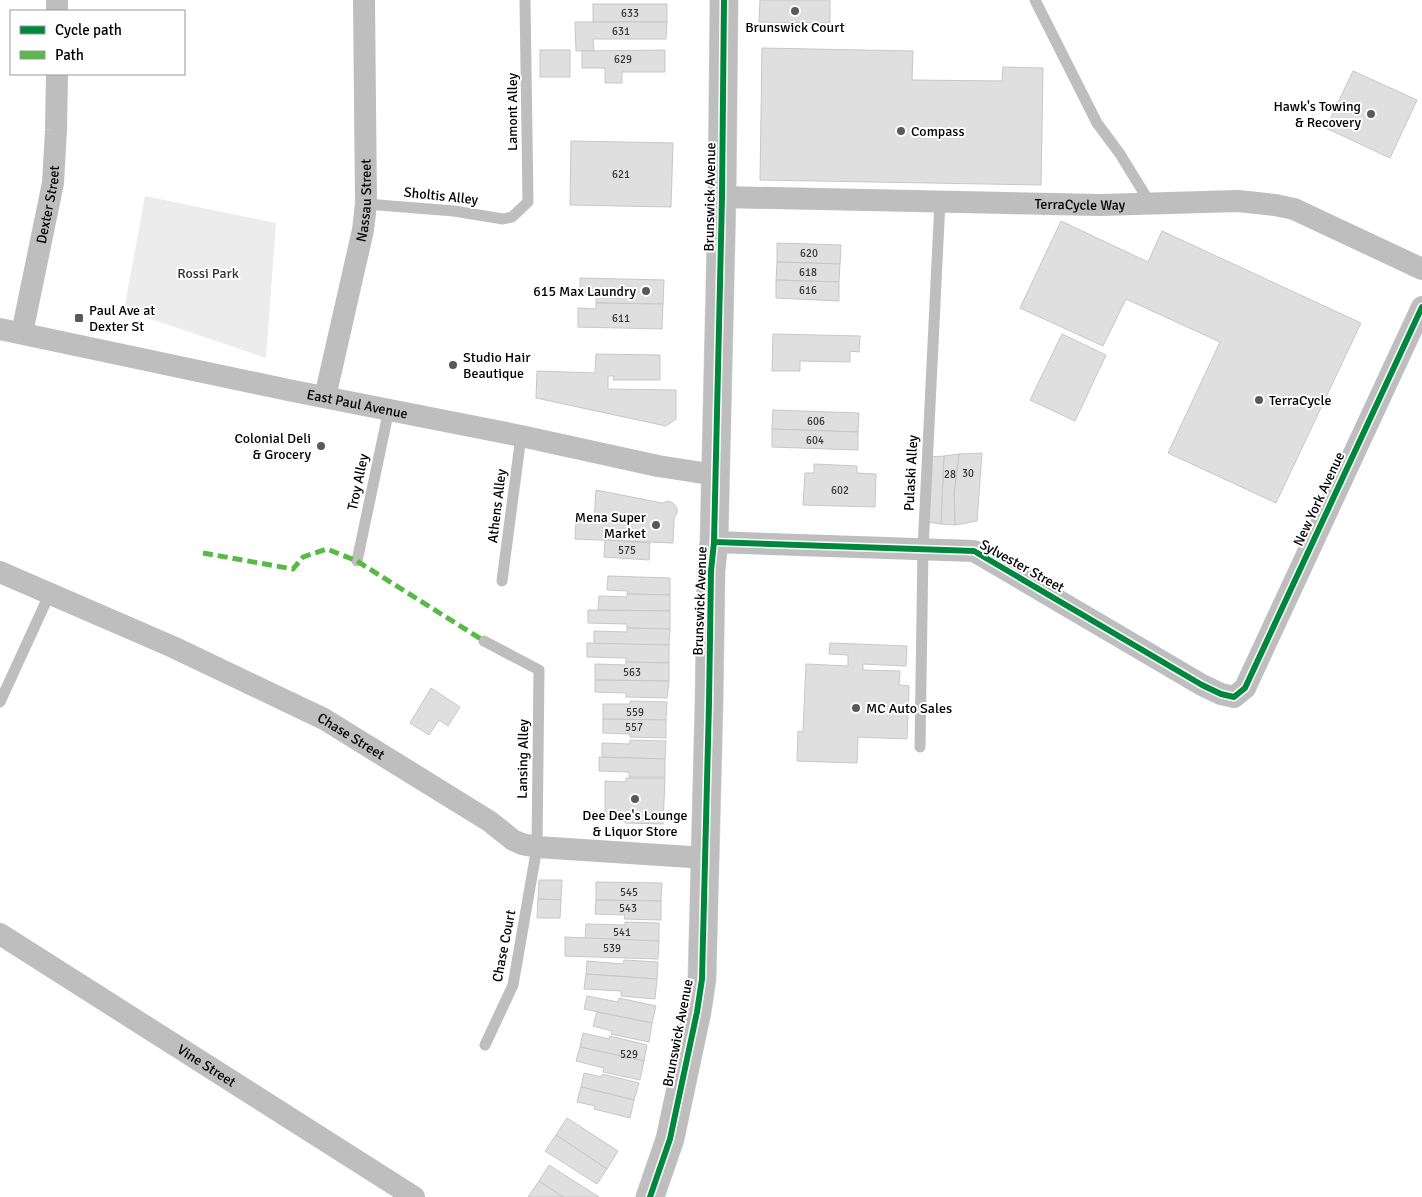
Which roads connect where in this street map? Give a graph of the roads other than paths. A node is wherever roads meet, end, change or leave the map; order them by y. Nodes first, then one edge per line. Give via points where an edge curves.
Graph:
1 (364, 0) edge
2 (525, 0) edge
3 (724, 0) edge
4 (1035, 0) edge
5 (57, 75) edge
6 (722, 197) junction
7 (940, 201) junction
8 (1150, 203) junction
9 (366, 204) junction
10 (512, 217) joint
11 (1422, 269) edge
12 (1422, 307) edge
13 (0, 329) edge
14 (22, 333) junction
15 (325, 397) junction
16 (389, 410) junction
17 (521, 436) junction
18 (716, 475) junction
19 (714, 542) junction
20 (923, 549) junction
21 (357, 561) dead end
22 (0, 572) edge
23 (502, 581) dead end
24 (50, 593) junction
25 (484, 641) dead end
26 (1234, 697) joint
27 (0, 702) edge
28 (920, 747) dead end
29 (537, 847) junction
30 (706, 858) junction
31 (0, 934) edge
32 (485, 1045) dead end
33 (414, 1197) edge
34 (650, 1197) edge

1 - 9 street, Nassau Street
2 - 10 lane, Lamont Alley via 528,202
3 - 6 main road, Brunswick Avenue
4 - 8 lane via 1097,123
5 - 14 street, Dexter Street via 54,183
6 - 7 street, TerraCycle Way
6 - 18 main road, Brunswick Avenue
7 - 8 street, TerraCycle Way
7 - 20 lane, Pulaski Alley
8 - 11 street, TerraCycle Way via 1238,201 1275,205 1294,210
9 - 10 lane, Sholtis Alley via 454,211 503,219
9 - 15 street, Nassau Street
12 - 26 street, New York Avenue via 1249,680
13 - 14 street, East Paul Avenue
14 - 15 street, East Paul Avenue
15 - 16 street, East Paul Avenue
16 - 17 street, East Paul Avenue
16 - 21 lane, Troy Alley
17 - 18 street, East Paul Avenue via 658,466
17 - 23 lane, Athens Alley
18 - 19 main road, Brunswick Avenue
19 - 20 street, Sylvester Street
19 - 30 main road, Brunswick Avenue
20 - 26 street, Sylvester Street via 974,552 1202,685
20 - 28 lane, Pulaski Alley
22 - 24 street, Chase Street
24 - 27 lane
24 - 29 street, Chase Street via 197,658 324,720 488,821 513,840
25 - 29 lane, Lansing Alley via 539,670
29 - 30 street, Chase Street
29 - 32 lane, Chase Court via 514,985
30 - 34 main road, Brunswick Avenue via 702,979 697,1012 670,1139
31 - 33 street, Vine Street

